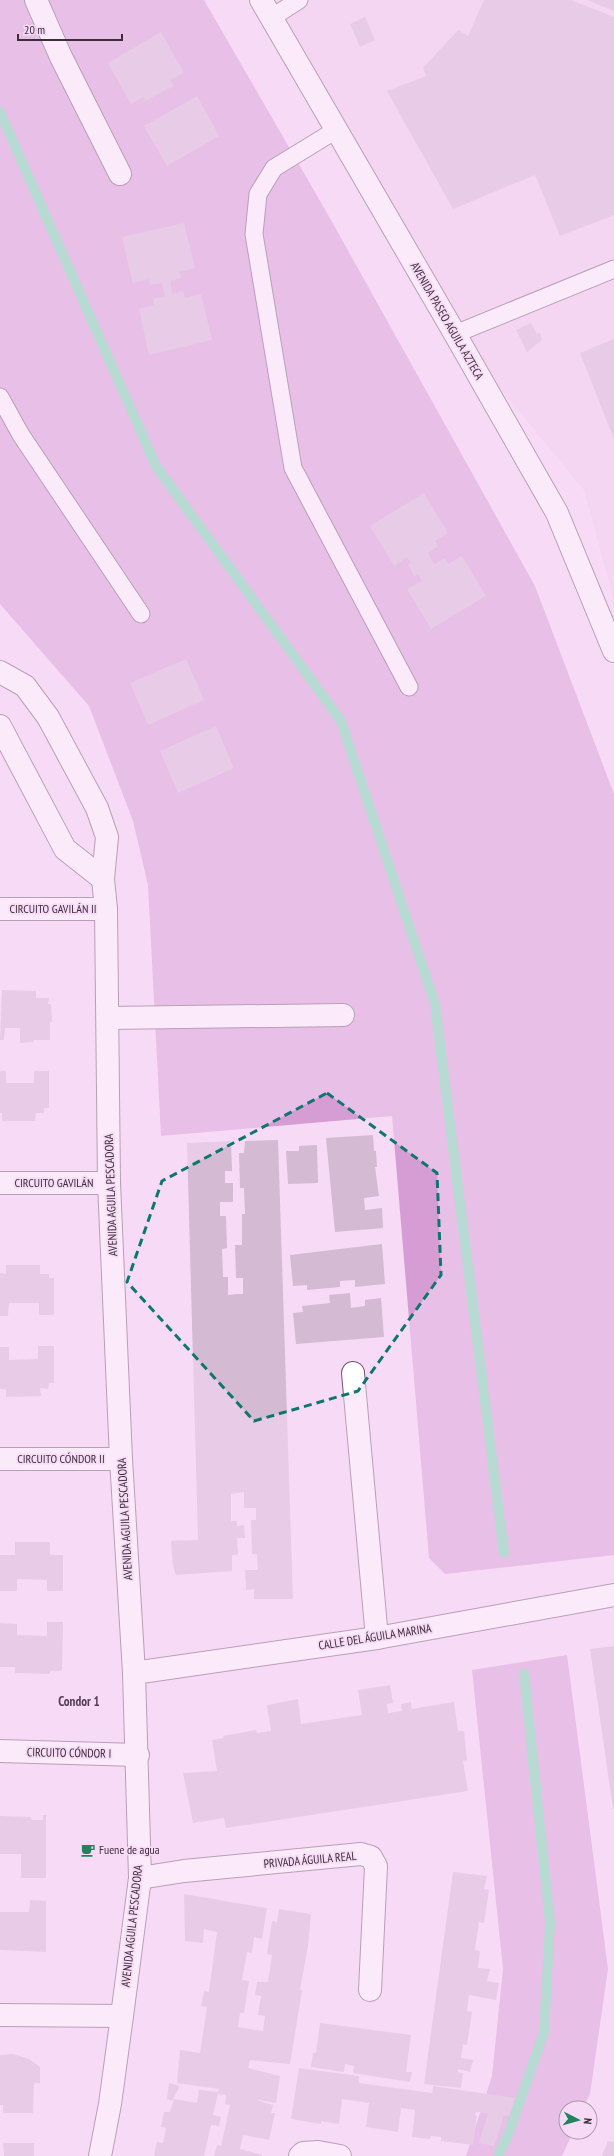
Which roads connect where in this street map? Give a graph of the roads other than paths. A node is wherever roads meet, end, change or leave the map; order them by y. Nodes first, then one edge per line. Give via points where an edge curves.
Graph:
1 (36, 0) edge
2 (299, 0) edge
3 (266, 9) edge
4 (336, 130) junction
5 (120, 174) dead end
6 (614, 270) edge
7 (455, 334) junction
8 (0, 397) edge
9 (141, 614) dead end
10 (614, 651) edge
11 (0, 672) edge
12 (409, 687) dead end
13 (0, 726) edge
14 (103, 878) junction
15 (0, 909) edge
16 (106, 909) junction
17 (343, 1015) dead end
18 (108, 1018) junction
19 (0, 1183) edge
20 (109, 1183) junction
21 (353, 1373) dead end
22 (0, 1459) edge
23 (121, 1459) junction
24 (614, 1595) edge
25 (377, 1638) junction
26 (134, 1673) junction
27 (0, 1751) edge
28 (138, 1755) junction
29 (140, 1878) junction
30 (370, 1990) dead end
31 (0, 2015) edge
32 (122, 2016) junction
33 (100, 2156) edge
34 (300, 2156) edge
35 (340, 2156) edge

1 - 5 street via 61,57
2 - 3 lane
3 - 4 street, AVENIDA PASEO AGUILA AZTECA
4 - 7 street, AVENIDA PASEO AGUILA AZTECA
4 - 12 lane via 274,168 258,194 254,234 293,468
6 - 7 lane
7 - 10 street, AVENIDA PASEO AGUILA AZTECA via 557,513
8 - 9 lane via 20,435
11 - 14 street, AVENIDA AGUILA PESCADORA via 25,686 48,717 97,808 107,837
13 - 14 street via 64,849
14 - 16 street, AVENIDA AGUILA PESCADORA
15 - 16 street, CIRCUITO GAVILÁN II
16 - 18 street, AVENIDA AGUILA PESCADORA
17 - 18 street
18 - 20 street, AVENIDA AGUILA PESCADORA
19 - 20 street, CIRCUITO GAVILÁN
20 - 23 street, AVENIDA AGUILA PESCADORA
21 - 25 street
22 - 23 street, CIRCUITO CÓNDOR II
23 - 26 street, AVENIDA AGUILA PESCADORA
24 - 25 street, CALLE DEL ÁGUILA MARINA
25 - 26 street, CALLE DEL ÁGUILA MARINA
26 - 28 street, AVENIDA AGUILA PESCADORA
27 - 28 street, CIRCUITO CÓNDOR I
28 - 29 street, AVENIDA AGUILA PESCADORA
29 - 30 street, PRIVADA ÁGUILA REAL via 184,1871 360,1854 371,1857 376,1866
29 - 32 street, AVENIDA AGUILA PESCADORA
31 - 32 street
32 - 33 street, AVENIDA AGUILA PESCADORA
34 - 35 street via 303,2153 318,2152

